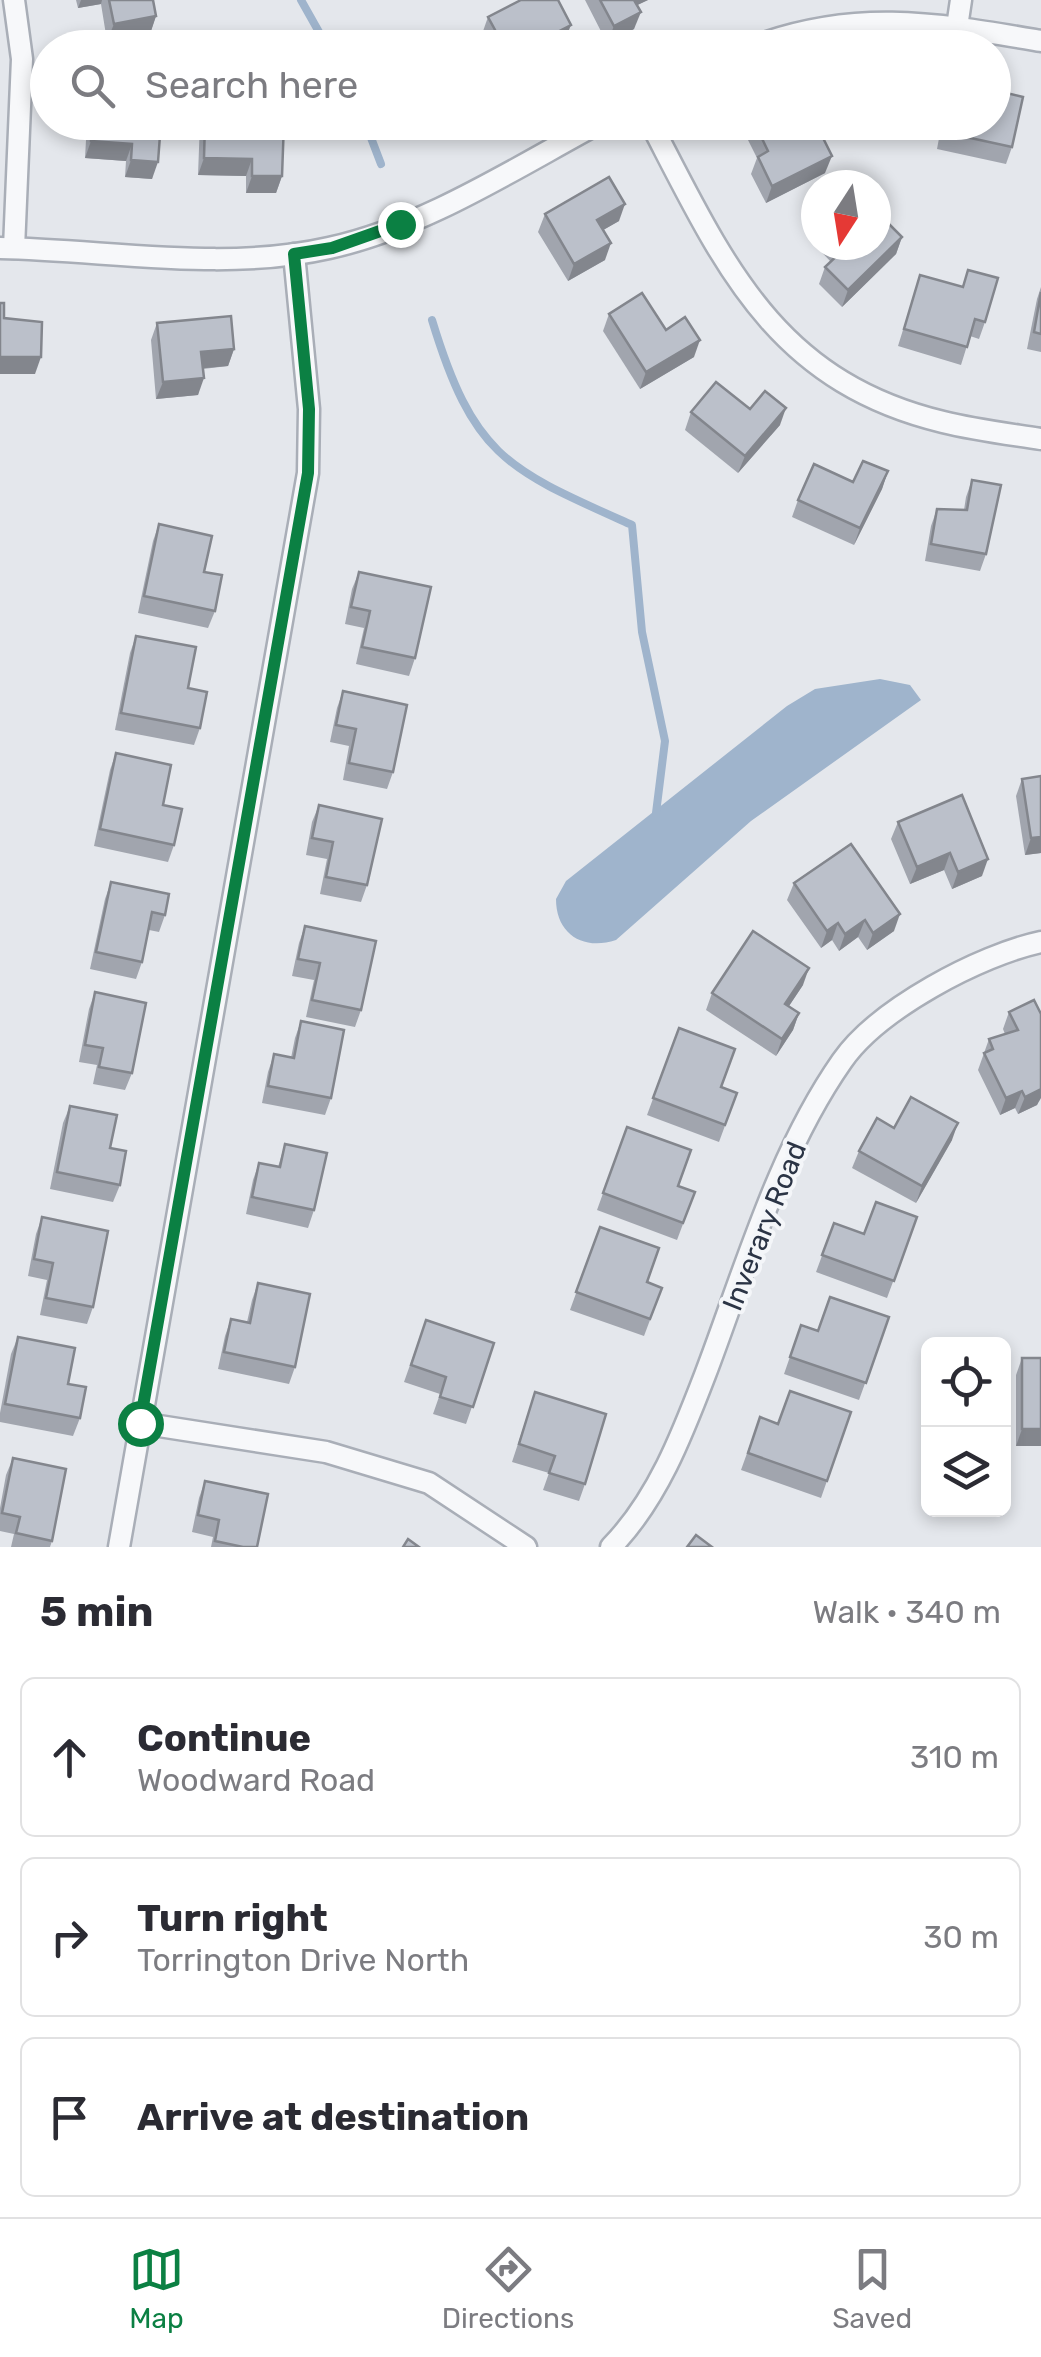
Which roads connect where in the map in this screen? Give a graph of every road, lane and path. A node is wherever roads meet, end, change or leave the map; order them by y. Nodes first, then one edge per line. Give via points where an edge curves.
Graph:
1 (14, 0) edge
2 (961, 0) edge
3 (956, 27) junction
4 (816, 30) edge
5 (974, 30) edge
6 (1011, 36) edge
7 (1041, 41) edge
8 (566, 140) edge
9 (659, 140) edge
10 (7, 248) edge
11 (294, 254) junction
12 (1041, 439) edge
13 (1041, 942) edge
14 (140, 1423) junction
15 (119, 1547) edge
16 (526, 1547) edge
17 (611, 1547) edge

1 - 10 street via 22,60
2 - 3 street
3 - 4 street via 918,20
3 - 5 street
6 - 7 street
8 - 11 street via 400,224
9 - 12 street via 723,262 766,320 803,354 892,406
10 - 11 street via 207,258
11 - 14 street via 309,409 308,473
13 - 17 street, Inverary Road via 912,996 843,1058 786,1162 678,1444
14 - 15 street
14 - 16 street via 326,1452 429,1484

